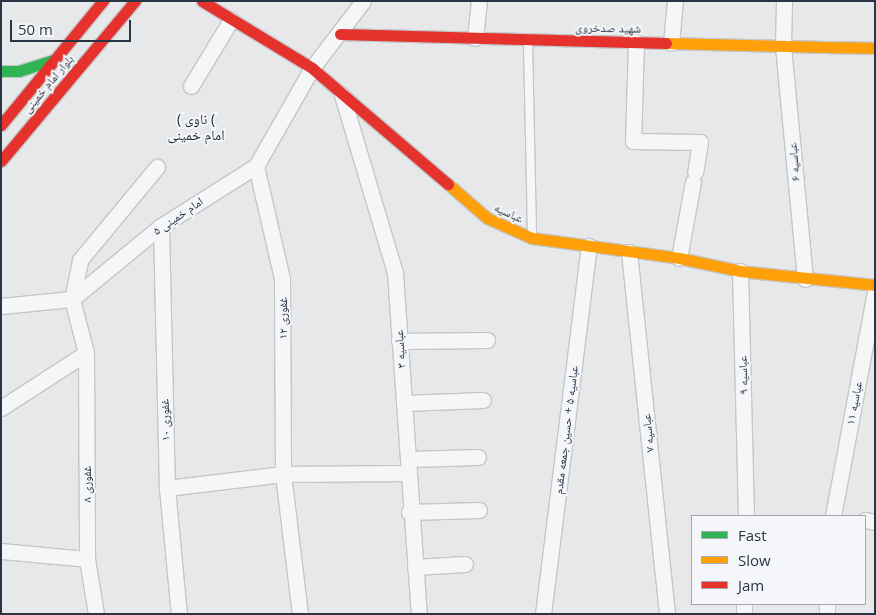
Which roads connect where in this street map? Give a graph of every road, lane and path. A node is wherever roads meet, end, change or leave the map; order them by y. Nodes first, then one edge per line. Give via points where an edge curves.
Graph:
1 (103, 1) edge
2 (134, 1) edge
3 (202, 1) edge
4 (363, 1) edge
5 (478, 1) edge
6 (675, 1) edge
7 (784, 1) edge
8 (231, 20) junction
9 (340, 34) junction
10 (475, 38) junction
11 (528, 40) junction
12 (636, 42) junction
13 (671, 43) junction
14 (783, 46) junction
15 (875, 48) edge
16 (56, 59) junction
17 (312, 68) junction
18 (1, 71) edge
19 (73, 75) junction
20 (191, 86) dead end
21 (341, 91) junction
22 (1, 125) edge
23 (1, 137) edge
24 (3, 156) edge
25 (256, 166) junction
26 (157, 167) dead end
27 (161, 226) junction
28 (532, 238) junction
29 (589, 246) junction
30 (629, 252) junction
31 (679, 258) junction
32 (740, 270) junction
33 (805, 279) junction
34 (875, 285) edge
35 (875, 291) edge
36 (72, 299) junction
37 (1, 306) edge
38 (487, 340) dead end
39 (399, 341) junction
40 (86, 353) junction
41 (483, 400) dead end
42 (404, 403) junction
43 (1, 408) edge
44 (478, 457) dead end
45 (408, 466) junction
46 (283, 474) junction
47 (166, 488) junction
48 (479, 510) dead end
49 (409, 512) junction
50 (746, 515) edge
51 (836, 515) edge
52 (1, 551) edge
53 (87, 559) junction
54 (465, 564) dead end
55 (414, 567) junction
56 (96, 614) edge
57 (179, 614) edge
58 (300, 614) edge
59 (419, 614) edge
60 (543, 614) edge
61 (667, 614) edge

1 - 16 street, بلوار امام خمینی
2 - 19 street, بلوار امام خمینی
3 - 8 street, عباسیه
4 - 9 street, امام خمینی ۵
5 - 10 street
6 - 13 street
7 - 14 street, عباسیه ۶
8 - 17 street, عباسیه
8 - 20 street
9 - 10 street, شهید صدخروی
9 - 17 street, امام خمینی ۵
10 - 11 street, شهید صدخروی
11 - 12 street, شهید صدخروی
11 - 28 lane
12 - 13 street, شهید صدخروی
12 - 31 street via 633,141 700,142
13 - 14 street, شهید صدخروی
14 - 15 street, شهید صدخروی
14 - 33 street, عباسیه ۶
16 - 18 street via 19,71
16 - 19 street
16 - 22 street, بلوار امام خمینی
17 - 21 street, عباسیه
17 - 25 street, امام خمینی ۵
19 - 24 street, بلوار امام خمینی
21 - 28 street, عباسیه via 487,218
21 - 39 street, عباسیه ۳ via 395,273
23 - 24 street
25 - 27 street, امام خمینی ۵
25 - 46 street, غفوری ۱۲ via 282,279
26 - 36 street via 80,260
27 - 36 street, امام خمینی ۵
27 - 47 street, غفوری ۱۰
28 - 29 street, عباسیه
29 - 30 street, عباسیه
29 - 60 street, عباسیه ۵ + حسین جمعه مقدم
30 - 31 street, عباسیه
30 - 61 street, عباسیه ۷
31 - 32 street, عباسیه
32 - 33 street, عباسیه
32 - 50 street, عباسیه ۹
33 - 34 street, عباسیه
35 - 51 street, عباسیه ۱۱
36 - 37 street
36 - 40 street, غفوری ۸
38 - 39 street
39 - 42 street, عباسیه ۳
40 - 43 street
40 - 53 street, غفوری ۸
41 - 42 street
42 - 45 street, عباسیه ۳
44 - 45 street
45 - 46 street
45 - 49 street, عباسیه ۳
46 - 47 street
46 - 58 street, غفوری ۱۲
47 - 57 street, غفوری ۱۰
48 - 49 street
49 - 55 street, عباسیه ۳
52 - 53 street
53 - 56 street, غفوری ۸
54 - 55 street
55 - 59 street, عباسیه ۳

